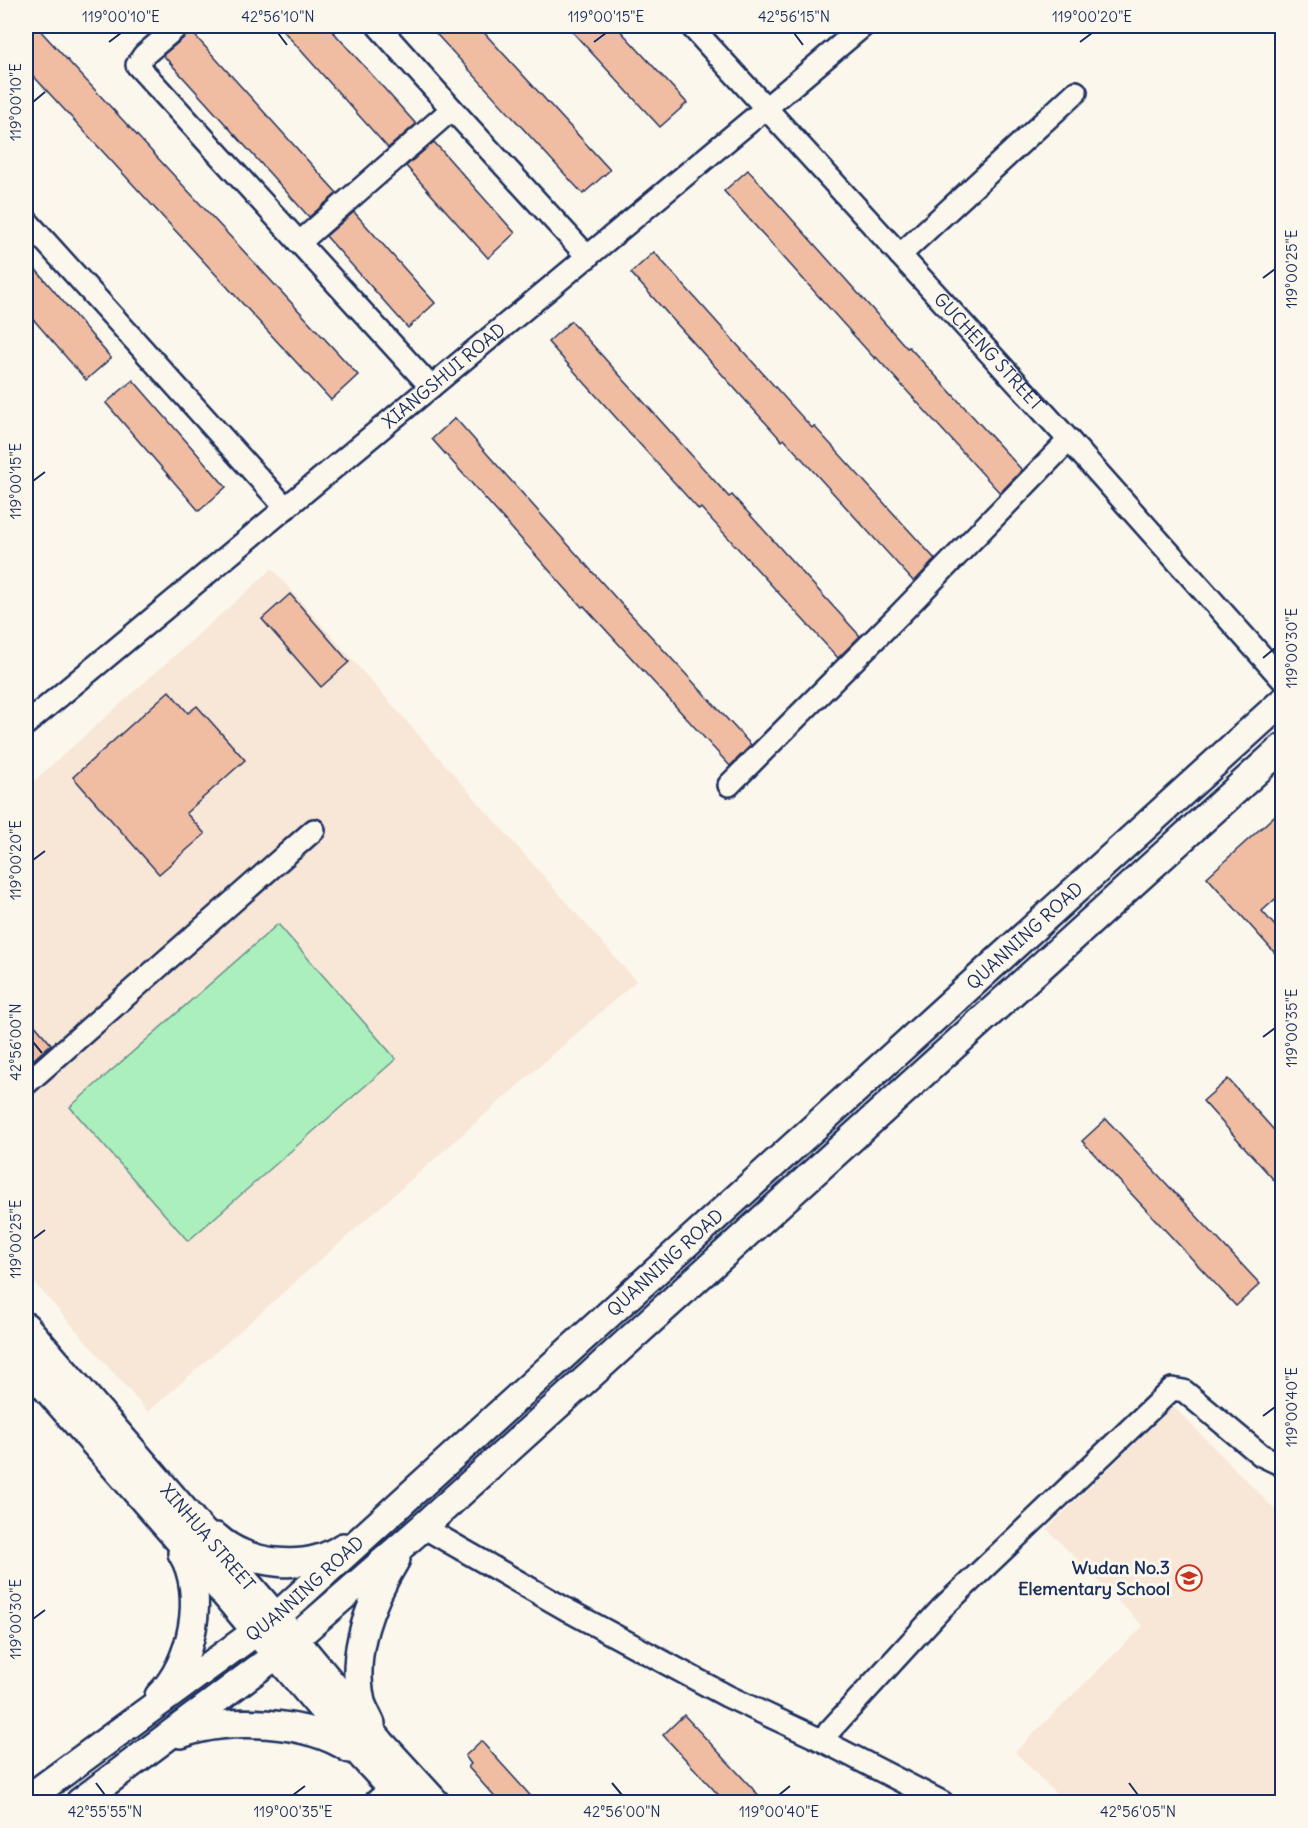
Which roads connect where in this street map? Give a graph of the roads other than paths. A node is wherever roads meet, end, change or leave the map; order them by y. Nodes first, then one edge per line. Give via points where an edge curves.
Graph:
1 (178, 26) edge
2 (378, 26) edge
3 (691, 26) edge
4 (863, 26) edge
5 (1076, 92) dead end
6 (766, 108) junction
7 (452, 109) junction
8 (26, 220) edge
9 (299, 243) junction
10 (900, 255) junction
11 (588, 257) junction
12 (431, 387) junction
13 (1069, 440) junction
14 (286, 508) junction
15 (1282, 679) edge
16 (1282, 702) edge
17 (26, 724) edge
18 (1282, 748) edge
19 (729, 785) dead end
20 (314, 830) dead end
21 (26, 1084) edge
22 (26, 1327) edge
23 (26, 1365) edge
24 (1282, 1465) edge
25 (174, 1497) junction
26 (147, 1503) junction
27 (388, 1515) junction
28 (416, 1533) junction
29 (266, 1625) junction
30 (285, 1648) junction
31 (132, 1722) junction
32 (821, 1740) junction
33 (372, 1750) junction
34 (146, 1753) junction
35 (391, 1798) edge
36 (26, 1800) edge
37 (80, 1803) edge
38 (435, 1803) edge
39 (942, 1803) edge

1 - 9 street via 137,65
2 - 7 street
3 - 6 street, GUCHENG STREET
4 - 6 street, XIANGSHUI ROAD
5 - 10 street
6 - 10 street, GUCHENG STREET
6 - 11 street, XIANGSHUI ROAD
7 - 9 street
7 - 11 street
8 - 14 street
9 - 12 street
10 - 13 street, GUCHENG STREET
11 - 12 street, XIANGSHUI ROAD
12 - 14 street, XIANGSHUI ROAD
13 - 15 street, GUCHENG STREET
13 - 19 street
14 - 17 street, XIANGSHUI ROAD
16 - 27 main road, QUANNING ROAD
18 - 28 main road, QUANNING ROAD
20 - 21 street
22 - 25 main road, XINHUA STREET
23 - 26 main road, XINHUA STREET
24 - 32 street via 1261,1455 1184,1391 1172,1389 941,1609
25 - 27 main road via 235,1551 276,1562 319,1559
25 - 29 main road, XINHUA STREET
26 - 29 main road, XINHUA STREET
26 - 31 main road via 184,1556 195,1597 193,1625 169,1686
27 - 29 main road, QUANNING ROAD
28 - 30 main road, QUANNING ROAD
28 - 32 street via 728,1696
28 - 33 main road via 382,1581 359,1648 361,1704
29 - 30 main road, XINHUA STREET
29 - 31 main road, QUANNING ROAD
30 - 33 main road, XINHUA STREET
30 - 34 main road, QUANNING ROAD
31 - 36 main road, QUANNING ROAD
32 - 39 street
33 - 34 main road via 311,1732 241,1724 210,1725
33 - 35 main road, XINHUA STREET
33 - 38 main road, XINHUA STREET
34 - 37 main road, QUANNING ROAD

